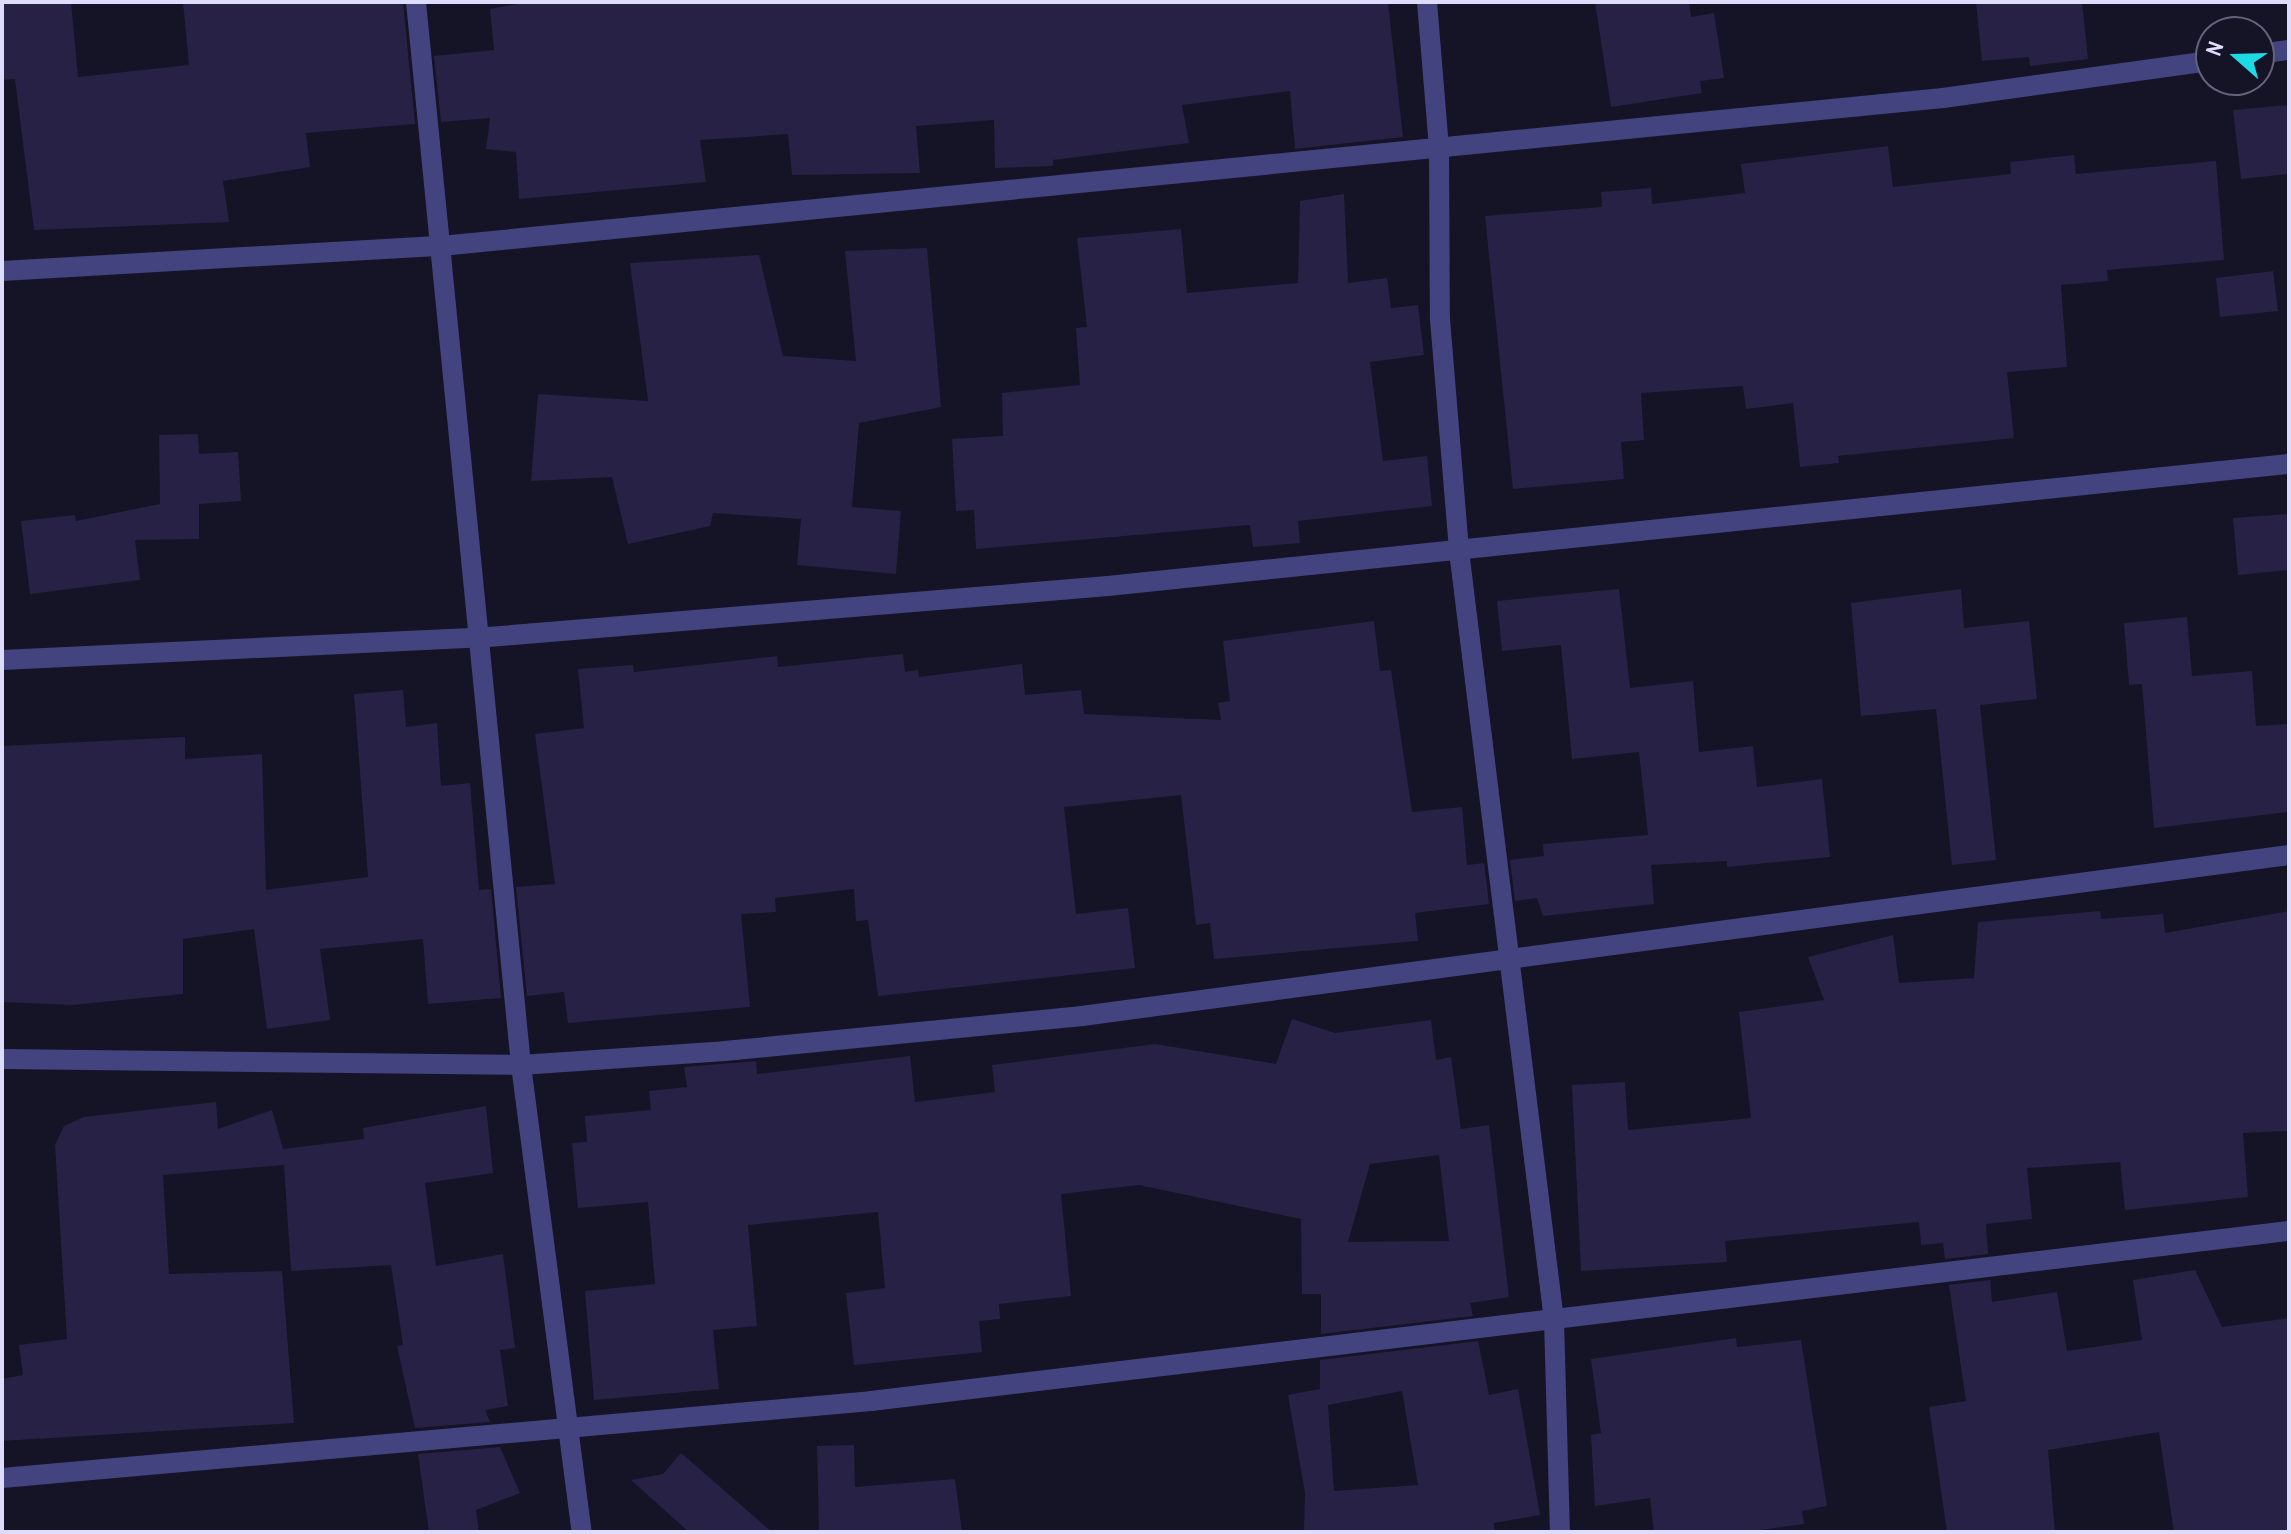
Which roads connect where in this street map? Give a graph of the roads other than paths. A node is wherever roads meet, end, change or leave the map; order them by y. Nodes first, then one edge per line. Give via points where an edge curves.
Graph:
1 (416, 2) edge
2 (1427, 2) edge
3 (2195, 63) edge
4 (1439, 149) junction
5 (441, 246) junction
6 (2, 271) edge
7 (2289, 464) edge
8 (1459, 551) junction
9 (476, 638) junction
10 (2, 660) edge
11 (2289, 855) edge
12 (1509, 954) junction
13 (2, 1059) edge
14 (521, 1065) junction
15 (2289, 1231) edge
16 (1554, 1320) junction
17 (572, 1432) junction
18 (2, 1478) edge
19 (582, 1532) edge
20 (1560, 1532) edge

1 - 5 street
2 - 4 street
3 - 4 street via 1943,98
4 - 5 street
4 - 8 street via 1440,319
5 - 6 street
5 - 9 street
7 - 8 street
8 - 9 street
8 - 12 street
9 - 10 street
9 - 14 street
11 - 12 street
12 - 14 street via 1082,1016
12 - 16 street
13 - 14 street
14 - 17 street
15 - 16 street
16 - 17 street
16 - 20 street
17 - 18 street
17 - 19 street

